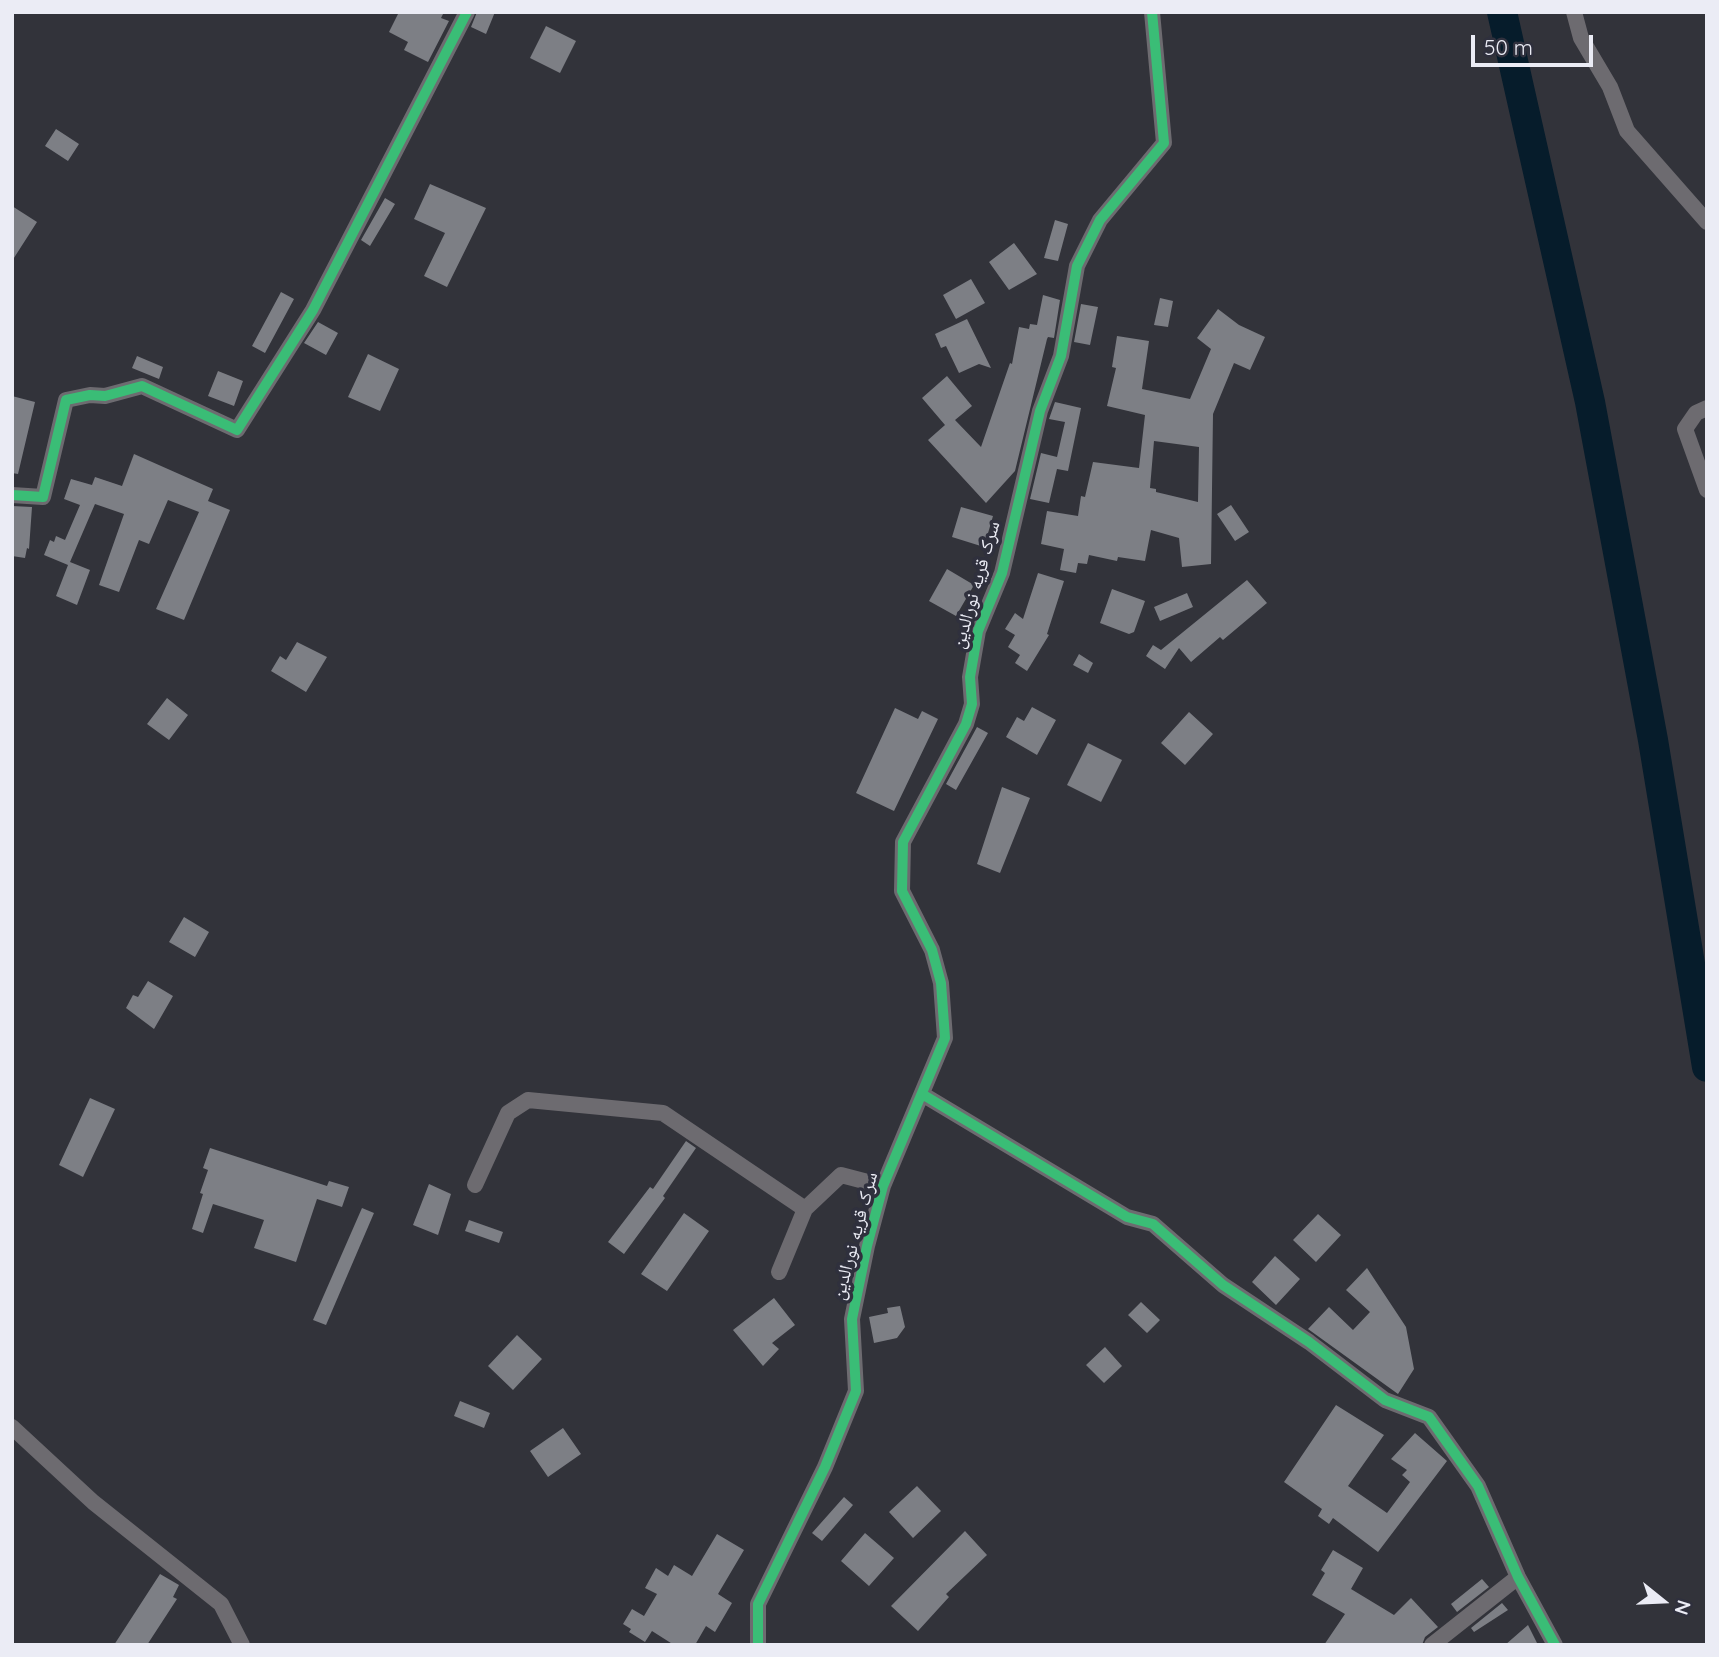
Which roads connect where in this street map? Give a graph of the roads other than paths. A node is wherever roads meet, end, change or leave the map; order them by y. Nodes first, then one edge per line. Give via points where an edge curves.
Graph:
1 (467, 12) edge
2 (1152, 12) edge
3 (1574, 12) edge
4 (1707, 222) edge
5 (1707, 408) edge
6 (1707, 491) edge
7 (12, 495) edge
8 (922, 1094) junction
9 (475, 1185) dead end
10 (884, 1186) junction
11 (805, 1209) junction
12 (779, 1272) dead end
13 (12, 1427) edge
14 (1518, 1577) junction
15 (242, 1645) edge
16 (758, 1645) edge
17 (1432, 1645) edge
18 (1555, 1645) edge

1 - 7 street via 313,310 237,430 142,386 66,400 43,497
2 - 8 street, سرک قریه نورالدین via 1164,143 1100,220 1077,266 1061,356 1040,411 1002,573 978,631 966,724 903,842 902,891 932,950 942,983 945,1038
3 - 4 street via 1581,38 1610,87 1628,131
5 - 6 street via 1685,429
8 - 10 street, سرک قریه نورالدین
8 - 14 street via 1127,1217 1153,1224 1223,1285 1385,1400 1429,1417 1478,1486
9 - 11 street via 508,1113 528,1100 663,1113
10 - 11 street via 841,1175
10 - 16 street, سرک قریه نورالدین via 852,1319 856,1391 825,1467 758,1604
11 - 12 street
13 - 15 street via 93,1502 221,1604
14 - 17 street
14 - 18 street

